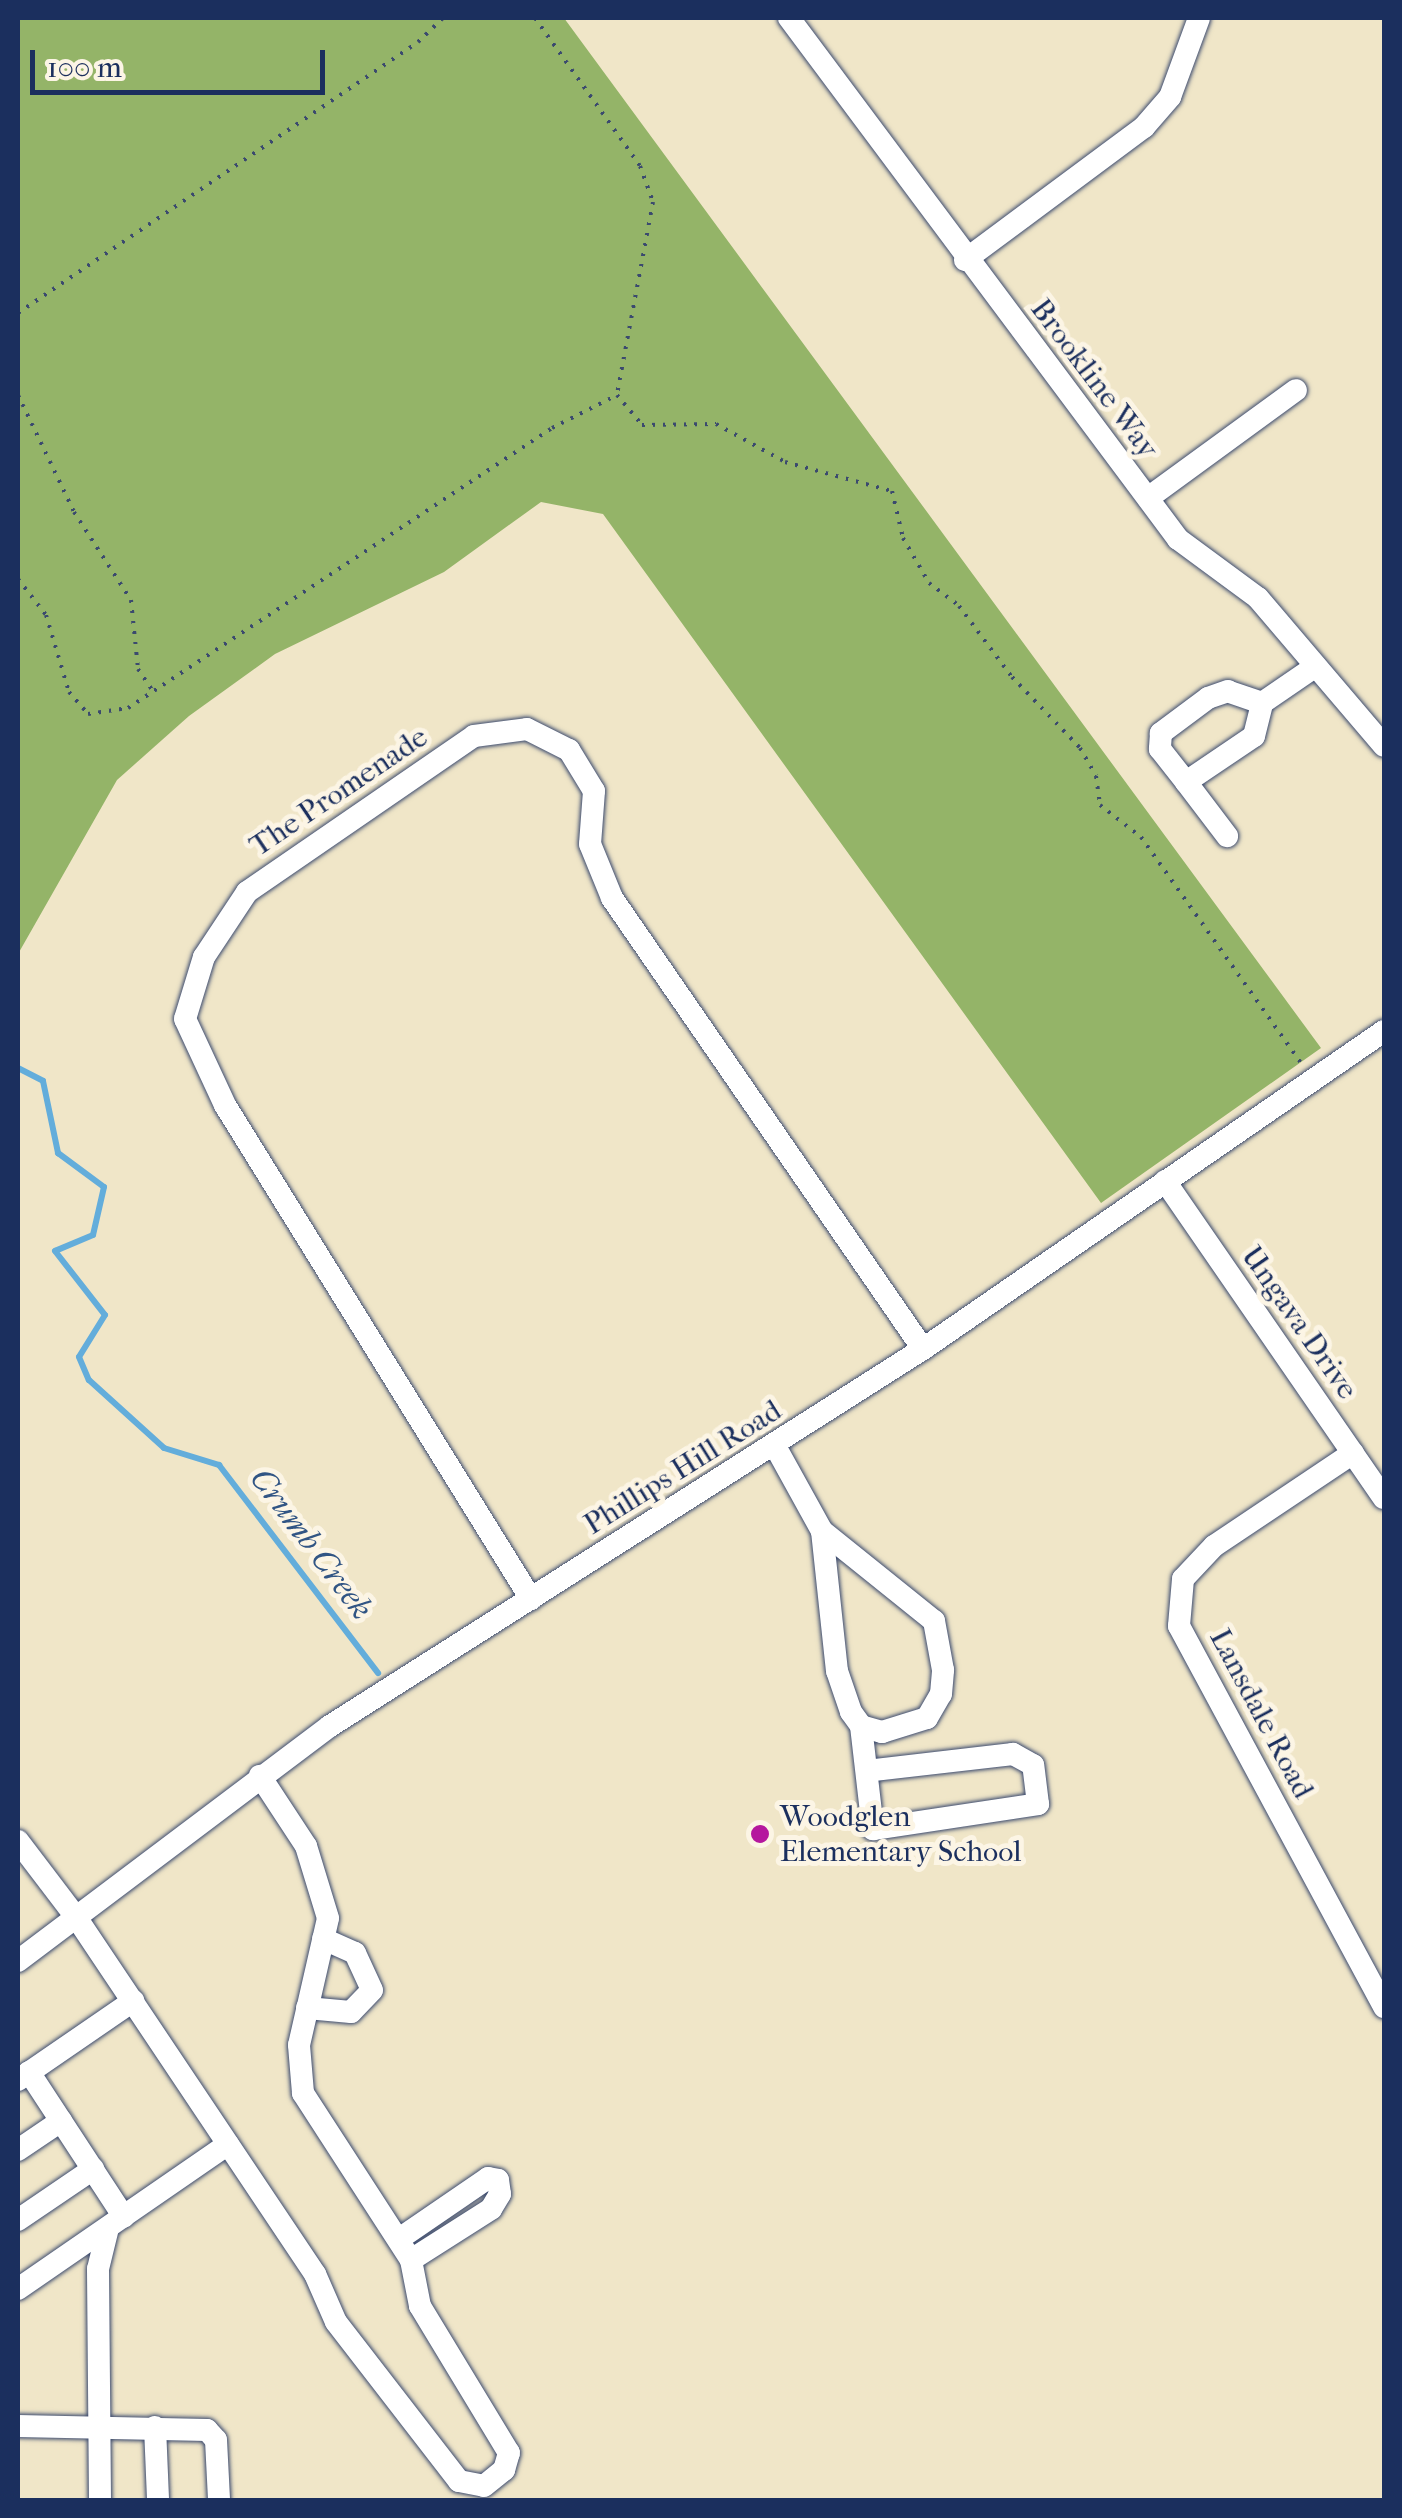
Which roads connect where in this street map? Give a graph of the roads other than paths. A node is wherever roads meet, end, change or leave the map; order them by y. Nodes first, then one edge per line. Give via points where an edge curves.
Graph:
1 (789, 18) edge
2 (1199, 18) edge
3 (965, 260) junction
4 (1296, 390) dead end
5 (1148, 498) junction
6 (1316, 666) junction
7 (1262, 703) junction
8 (1384, 746) edge
9 (1186, 782) junction
10 (1227, 836) dead end
11 (1384, 1032) edge
12 (1165, 1181) junction
13 (923, 1349) junction
14 (775, 1446) junction
15 (1353, 1453) junction
16 (1384, 1498) edge
17 (822, 1531) junction
18 (532, 1598) junction
19 (862, 1726) junction
20 (867, 1770) junction
21 (260, 1776) junction
22 (18, 1841) edge
23 (76, 1917) junction
24 (324, 1939) junction
25 (18, 1962) edge
26 (133, 2001) junction
27 (1384, 2006) edge
28 (307, 2008) junction
29 (23, 2076) edge
30 (61, 2121) junction
31 (228, 2144) junction
32 (18, 2150) edge
33 (92, 2169) junction
34 (18, 2220) edge
35 (116, 2222) junction
36 (398, 2239) junction
37 (411, 2260) junction
38 (18, 2288) edge
39 (98, 2423) junction
40 (18, 2426) edge
41 (155, 2427) junction
42 (100, 2500) edge
43 (158, 2500) edge
44 (219, 2500) edge

1 - 3 street, Brookline Way
2 - 3 street via 1170,96 1144,127
3 - 5 street, Brookline Way
4 - 5 street
5 - 6 street, Brookline Way via 1178,539 1258,598
6 - 7 street
6 - 8 street, Brookline Way
7 - 9 street via 1254,736
7 - 9 street via 1228,690 1160,733 1160,749
9 - 10 street
11 - 12 street, Phillips Hill Road
12 - 13 street, Phillips Hill Road
12 - 15 street, Ungava Drive
13 - 14 street, Phillips Hill Road
13 - 18 street, The Promenade via 612,898 590,844 594,791 569,750 528,729 474,736 246,892 204,956 185,1019 225,1106
14 - 17 street
14 - 18 street, Phillips Hill Road
15 - 16 street, Ungava Drive
15 - 27 street, Lansdale Road via 1214,1546 1183,1580 1180,1626
17 - 19 street via 837,1671
17 - 19 street via 934,1621 939,1640 941,1694 927,1718 882,1732
18 - 21 street, Phillips Hill Road
19 - 20 street
20 - 20 street via 874,1830 1038,1804 1032,1765 1013,1754
21 - 23 street, Phillips Hill Road
21 - 24 street via 306,1846 328,1918
22 - 23 street
23 - 25 street, Phillips Hill Road
23 - 26 street
24 - 28 street
24 - 28 street via 355,1953 372,1990 352,2012
26 - 29 street
26 - 31 street
28 - 36 street via 299,2045 303,2093
29 - 30 street
30 - 32 street
30 - 33 street
31 - 35 street
31 - 37 street via 315,2274 336,2322 459,2481 484,2486 504,2470 509,2453 420,2306
33 - 34 street
33 - 35 street
35 - 38 street
35 - 39 street via 98,2269
36 - 37 street
36 - 37 street via 488,2178 498,2180 500,2194 491,2209
39 - 40 street
39 - 41 street
39 - 42 street
41 - 43 street
41 - 44 street via 208,2430 216,2440

